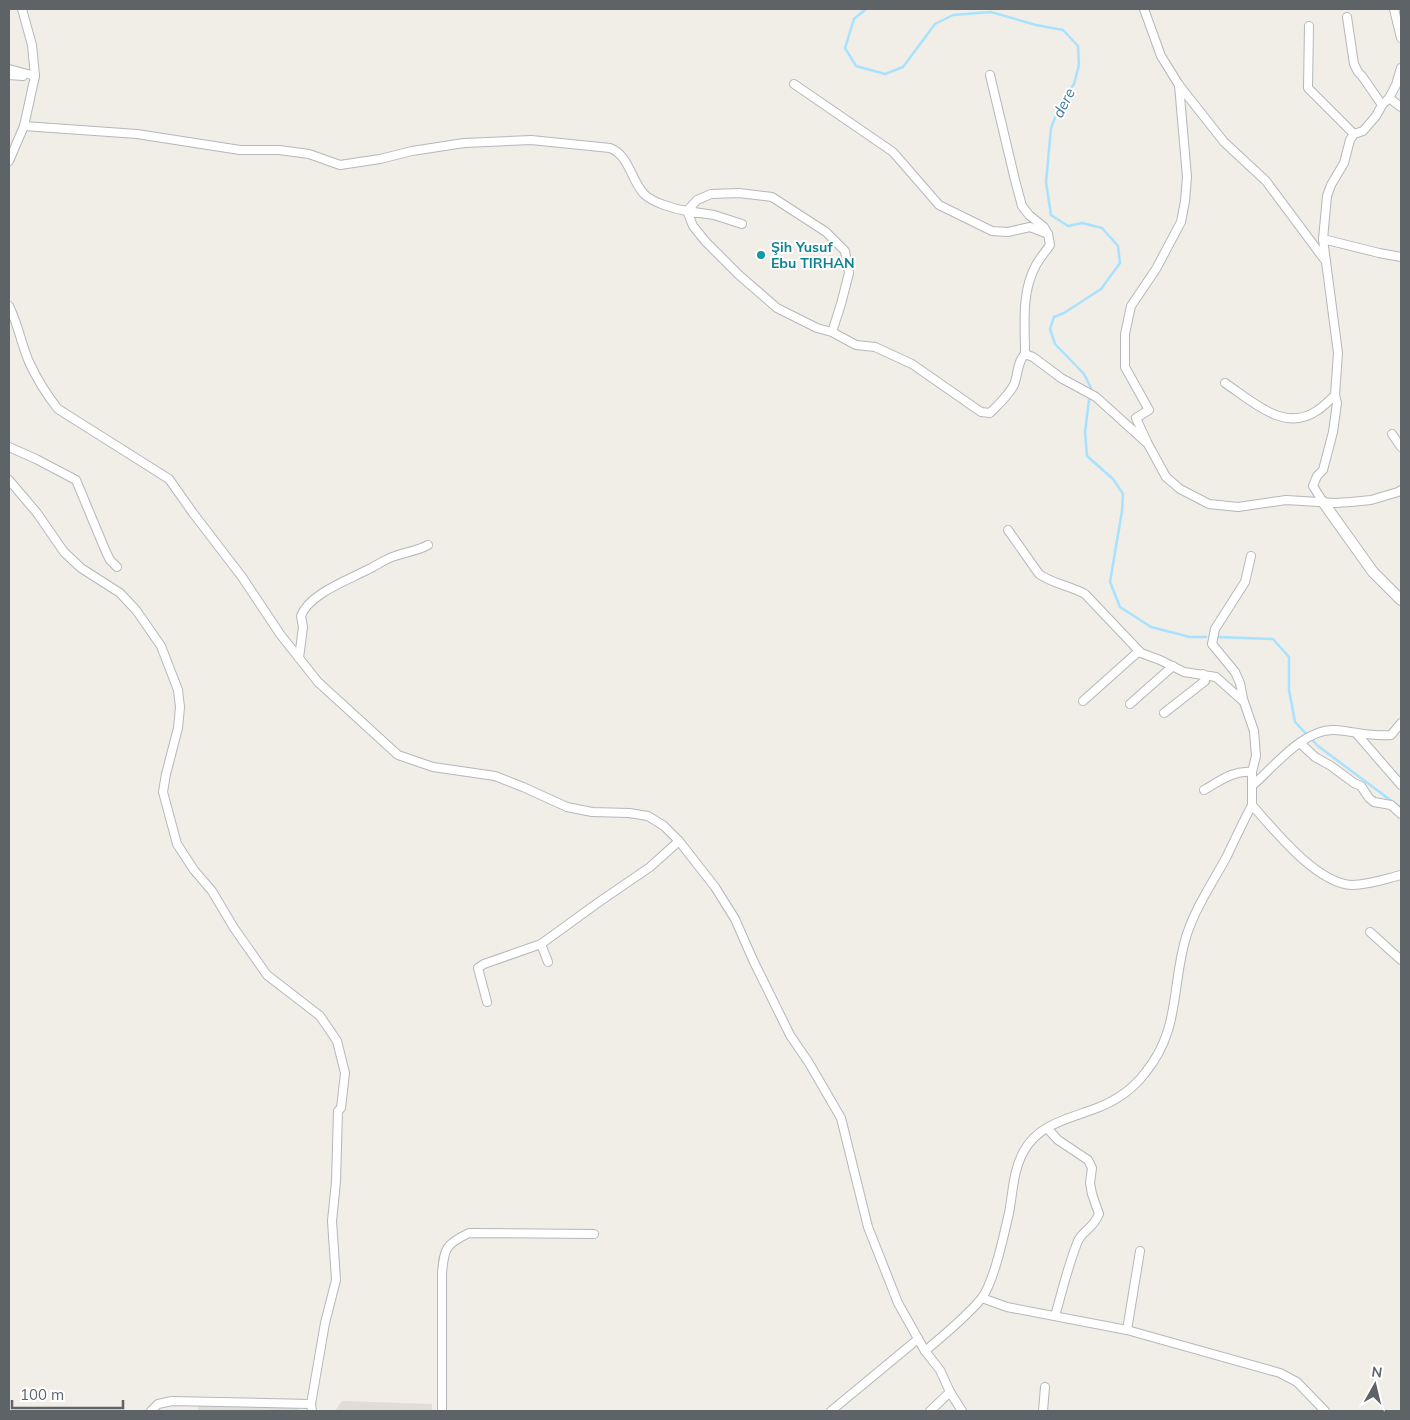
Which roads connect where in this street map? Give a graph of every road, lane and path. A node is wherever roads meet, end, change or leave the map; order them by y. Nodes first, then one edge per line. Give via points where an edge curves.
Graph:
1 (22, 9) edge
2 (1144, 9) edge
3 (1394, 9) edge
4 (1347, 17) dead end
5 (1309, 26) dead end
6 (1401, 38) edge
7 (1401, 68) edge
8 (9, 69) edge
9 (9, 75) edge
10 (990, 75) dead end
11 (35, 76) junction
12 (794, 84) dead end
13 (1179, 85) junction
14 (1389, 98) junction
15 (1382, 105) junction
16 (1401, 107) edge
17 (24, 126) junction
18 (1354, 134) junction
19 (9, 161) edge
20 (687, 211) junction
21 (742, 224) dead end
22 (1048, 234) junction
23 (1323, 239) junction
24 (1401, 257) edge
25 (1326, 260) junction
26 (9, 306) edge
27 (832, 332) junction
28 (1026, 354) junction
29 (1225, 383) dead end
30 (1335, 395) junction
31 (1392, 434) dead end
32 (1148, 444) junction
33 (9, 447) edge
34 (1401, 447) edge
35 (9, 480) edge
36 (1401, 490) edge
37 (1323, 502) junction
38 (1008, 530) dead end
39 (428, 545) dead end
40 (1251, 556) dead end
41 (117, 567) dead end
42 (1401, 600) edge
43 (1139, 651) junction
44 (299, 658) junction
45 (1173, 666) junction
46 (1203, 674) junction
47 (1084, 701) dead end
48 (1243, 701) junction
49 (1130, 704) dead end
50 (1164, 713) dead end
51 (1401, 723) edge
52 (1394, 732) junction
53 (1356, 733) junction
54 (1401, 738) edge
55 (1302, 741) junction
56 (1252, 772) junction
57 (1253, 785) junction
58 (1401, 785) edge
59 (1204, 790) dead end
60 (1252, 805) junction
61 (1401, 814) edge
62 (679, 841) junction
63 (1401, 875) edge
64 (1370, 932) dead end
65 (541, 944) junction
66 (1401, 960) edge
67 (548, 962) dead end
68 (487, 1002) dead end
69 (1047, 1128) junction
70 (594, 1234) dead end
71 (1140, 1251) dead end
72 (982, 1298) junction
73 (1055, 1316) junction
74 (1127, 1330) junction
75 (918, 1339) junction
76 (925, 1351) junction
77 (1045, 1387) dead end
78 (950, 1392) junction
79 (312, 1407) edge
80 (152, 1411) edge
81 (442, 1411) edge
82 (831, 1411) edge
83 (930, 1411) edge
84 (962, 1411) edge
85 (1043, 1411) edge
86 (1324, 1411) edge

1 - 11 street via 32,45
2 - 13 street via 1161,56
3 - 6 street
4 - 15 street via 1354,64
5 - 18 street via 1308,88
7 - 14 street
8 - 11 street
9 - 11 street
10 - 22 street via 1022,206
11 - 17 street
12 - 22 street via 893,152 939,204 992,231 1008,232 1030,227
13 - 25 street via 1224,142 1266,182
13 - 32 street via 1187,177 1181,222 1156,269 1131,306 1125,334 1125,367 1149,410 1136,418
14 - 15 street
14 - 16 street
15 - 18 street via 1369,124
17 - 19 street
17 - 20 street via 137,134 240,150 279,150 309,154 340,164 464,143 531,140 610,148 621,156 645,195 674,209
18 - 23 street via 1327,196
20 - 21 street
20 - 27 street via 692,226 706,242 777,308
20 - 27 street via 697,200 710,194 772,197 826,232 845,251 849,273
22 - 28 street via 1050,246 1036,265 1027,288
23 - 24 street
23 - 25 street
25 - 30 street via 1338,353
26 - 44 street via 28,360 44,392 58,409 169,479
27 - 28 street via 856,345 875,347 912,364 981,412 990,413 1007,395 1021,358
28 - 32 street via 1096,397
29 - 30 street via 1276,416 1289,420 1317,412
30 - 37 street via 1337,403 1331,439 1323,470 1316,476 1313,486
31 - 34 street
32 - 37 street via 1166,477 1180,489 1209,504 1238,507 1286,500
33 - 41 street via 76,480 106,552
35 - 79 street via 64,552 120,593 161,646 178,690 180,707 163,792 177,844 267,974 320,1016 337,1041 344,1073 338,1111 332,1221 336,1280 325,1323
36 - 37 street via 1371,500
37 - 42 street via 1373,572
38 - 43 street via 1039,574 1086,594
39 - 44 street via 382,562 317,598 301,616 303,627
40 - 48 street via 1244,582 1215,629 1212,644 1235,672
43 - 45 street
43 - 47 street
44 - 62 street via 318,682 398,755 433,767 495,776 567,807 648,816
45 - 46 street via 1184,672
45 - 49 street
46 - 48 street via 1216,677
46 - 50 street via 1205,681
48 - 56 street via 1254,731 1256,756
51 - 52 street
52 - 53 street via 1381,736
52 - 54 street
53 - 55 street via 1321,731
53 - 58 street
55 - 57 street
55 - 61 street via 1315,757 1361,786 1374,802 1391,806
56 - 57 street
56 - 59 street via 1233,773
57 - 60 street
60 - 63 street via 1288,845 1336,882 1368,884
60 - 69 street via 1186,936 1171,1025 1161,1050 1145,1074 1124,1094
62 - 65 street via 650,867
62 - 75 street via 735,919 790,1035 841,1118 868,1227 898,1303
64 - 66 street
65 - 67 street
65 - 68 street via 478,968
69 - 72 street via 1035,1135 1015,1172 1009,1213 993,1272
69 - 73 street via 1058,1140 1088,1160 1092,1168 1092,1194 1099,1214 1091,1229 1078,1238
70 - 81 street via 469,1234 453,1241 443,1254
71 - 74 street
72 - 73 street via 1008,1307
72 - 76 street
73 - 74 street
74 - 86 street via 1280,1373 1298,1382
75 - 76 street
75 - 82 street
76 - 78 street via 940,1370
77 - 85 street
78 - 83 street
78 - 84 street
79 - 80 street via 172,1401 158,1404

